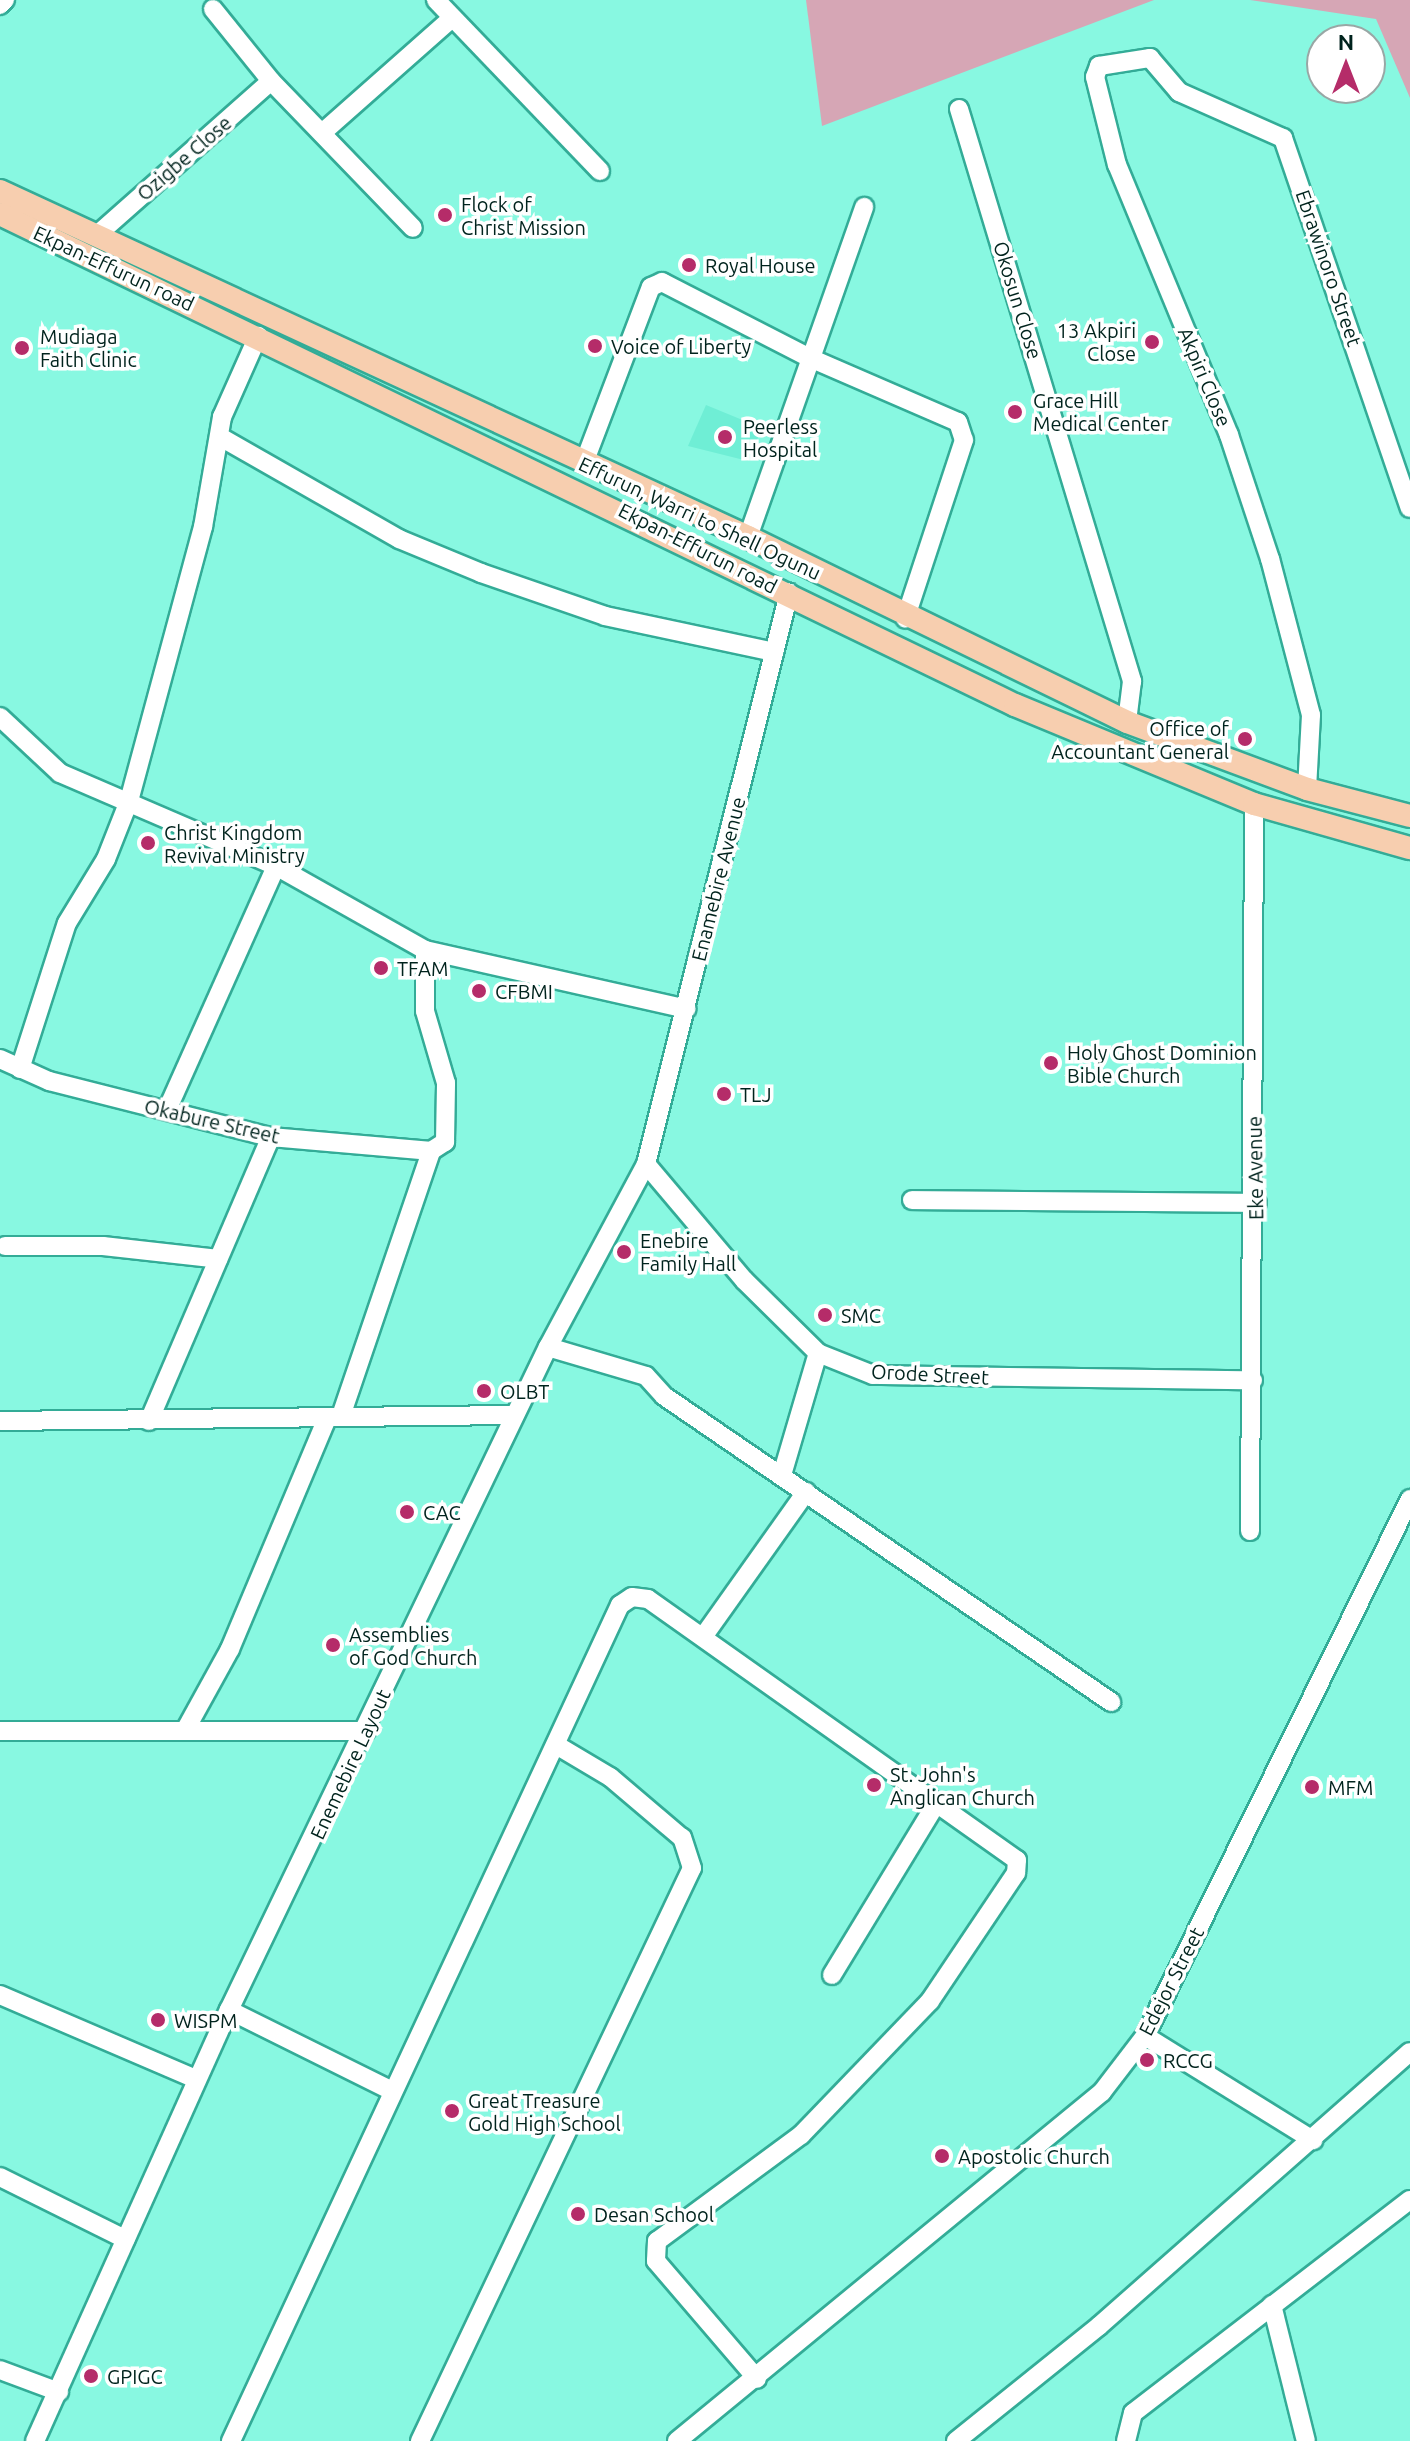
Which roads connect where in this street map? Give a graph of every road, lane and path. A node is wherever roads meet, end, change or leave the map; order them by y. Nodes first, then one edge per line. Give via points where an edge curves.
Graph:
1 (5, 0) edge
2 (436, 0) edge
3 (0, 5) edge
4 (213, 9) dead end
5 (452, 18) junction
6 (271, 81) junction
7 (1179, 92) joint
8 (959, 109) dead end
9 (322, 133) junction
10 (600, 171) dead end
11 (0, 191) edge
12 (864, 207) dead end
13 (0, 214) edge
14 (413, 228) dead end
15 (97, 235) junction
16 (258, 336) junction
17 (810, 358) junction
18 (222, 438) junction
19 (584, 463) junction
20 (1410, 508) edge
21 (748, 537) junction
22 (789, 593) junction
23 (905, 619) junction
24 (774, 652) junction
25 (0, 717) edge
26 (1127, 722) junction
27 (1307, 789) junction
28 (129, 801) junction
29 (1254, 804) junction
30 (1410, 816) edge
31 (1410, 848) edge
32 (276, 866) junction
33 (425, 950) junction
34 (686, 1009) junction
35 (0, 1059) edge
36 (20, 1069) junction
37 (167, 1110) junction
38 (271, 1137) junction
39 (431, 1151) junction
40 (646, 1164) junction
41 (912, 1200) dead end
42 (1257, 1203) junction
43 (5, 1246) dead end
44 (218, 1259) junction
45 (548, 1347) junction
46 (818, 1353) junction
47 (1253, 1380) junction
48 (514, 1415) junction
49 (334, 1417) junction
50 (149, 1421) junction
51 (0, 1422) edge
52 (782, 1475) junction
53 (806, 1492) junction
54 (1410, 1499) edge
55 (1250, 1531) dead end
56 (703, 1637) junction
57 (1111, 1702) dead end
58 (187, 1727) junction
59 (366, 1731) junction
60 (2, 1736) edge
61 (556, 1745) junction
62 (937, 1802) junction
63 (832, 1975) dead end
64 (0, 1995) edge
65 (229, 2010) junction
66 (1145, 2036) junction
67 (1410, 2052) edge
68 (196, 2079) junction
69 (392, 2091) junction
70 (1313, 2140) junction
71 (0, 2177) edge
72 (1410, 2200) edge
73 (125, 2239) junction
74 (1272, 2305) junction
75 (0, 2370) edge
76 (757, 2379) junction
77 (59, 2392) junction
78 (1125, 2438) edge
79 (35, 2441) edge
80 (231, 2441) edge
81 (420, 2441) edge
82 (677, 2441) edge
83 (956, 2441) edge
84 (1306, 2441) edge

1 - 3 street
2 - 5 street
4 - 6 street
5 - 9 street
5 - 10 street
6 - 9 street
6 - 15 street, Ozigbe Close
7 - 20 street, Ebrawinoro Street via 1283,138
7 - 27 street, Akpiri Close via 1150,58 1108,60 1095,77 1117,165 1229,435 1270,559 1311,715
8 - 26 street, Okosun Close via 1132,681
9 - 14 street
11 - 15 main road, Effurun, Warri to Shell Ogunu
12 - 17 street
13 - 16 main road, Ekpan-Effurun road
15 - 19 main road, Effurun, Warri to Shell Ogunu
16 - 18 street via 222,417
16 - 22 main road, Ekpan-Effurun road
17 - 19 street via 673,285 651,287
17 - 21 street
17 - 23 street via 962,429
18 - 24 street via 399,539 481,573 605,616
18 - 28 street
19 - 21 main road, Effurun, Warri to Shell Ogunu
21 - 23 main road, Effurun, Warri to Shell Ogunu
22 - 24 street, Enamebire Avenue
22 - 29 main road, Ekpan-Effurun road via 1015,705
23 - 26 main road, Effurun, Warri to Shell Ogunu
24 - 34 street, Enamebire Avenue
25 - 28 street via 60,773
26 - 27 main road, Effurun, Warri to Shell Ogunu
27 - 30 main road, Effurun, Warri to Shell Ogunu
28 - 32 street
28 - 36 street via 106,859 67,923
29 - 31 main road, Ekpan-Effurun road
29 - 42 street, Eke Avenue
32 - 33 street
32 - 37 street
33 - 34 street
33 - 39 street via 425,1011 449,1116 445,1142
34 - 40 street, Enamebire Avenue
35 - 36 street, Okabure Street
36 - 37 street, Okabure Street
37 - 38 street, Okabure Street
38 - 39 street, Okabure Street
38 - 44 street
39 - 49 street
40 - 45 street, Enemebire Layout
40 - 46 street, Orode Street via 744,1280
41 - 42 street
42 - 47 street, Eke Avenue
43 - 44 street via 103,1246
44 - 50 street
45 - 48 street, Enemebire Layout
45 - 52 street via 646,1376 664,1396
46 - 47 street, Orode Street via 873,1375
46 - 52 street
47 - 55 street, Eke Avenue
48 - 49 street
48 - 59 street, Enemebire Layout
49 - 50 street
49 - 58 street via 230,1649
50 - 51 street
52 - 53 street
53 - 56 street
53 - 57 street
54 - 66 street, Edejor Street
56 - 61 street via 648,1599 620,1605
56 - 62 street
58 - 59 street
58 - 60 street
59 - 65 street, Enemebire Layout
61 - 69 street
61 - 81 street via 610,1777 682,1838 692,1868
62 - 63 street
62 - 76 street via 1013,1852 1016,1873 930,2001 801,2135 653,2250
64 - 68 street
65 - 68 street, Enemebire Layout
65 - 69 street
66 - 70 street
66 - 76 street, Edejor Street via 1102,2092
67 - 70 street
68 - 73 street, Enemebire Layout
69 - 80 street
70 - 83 street
71 - 73 street
72 - 74 street
73 - 77 street, Enemebire Layout
74 - 78 street via 1133,2413
74 - 84 street
75 - 77 street
76 - 82 street, Edejor Street
77 - 79 street, Enemebire Layout

